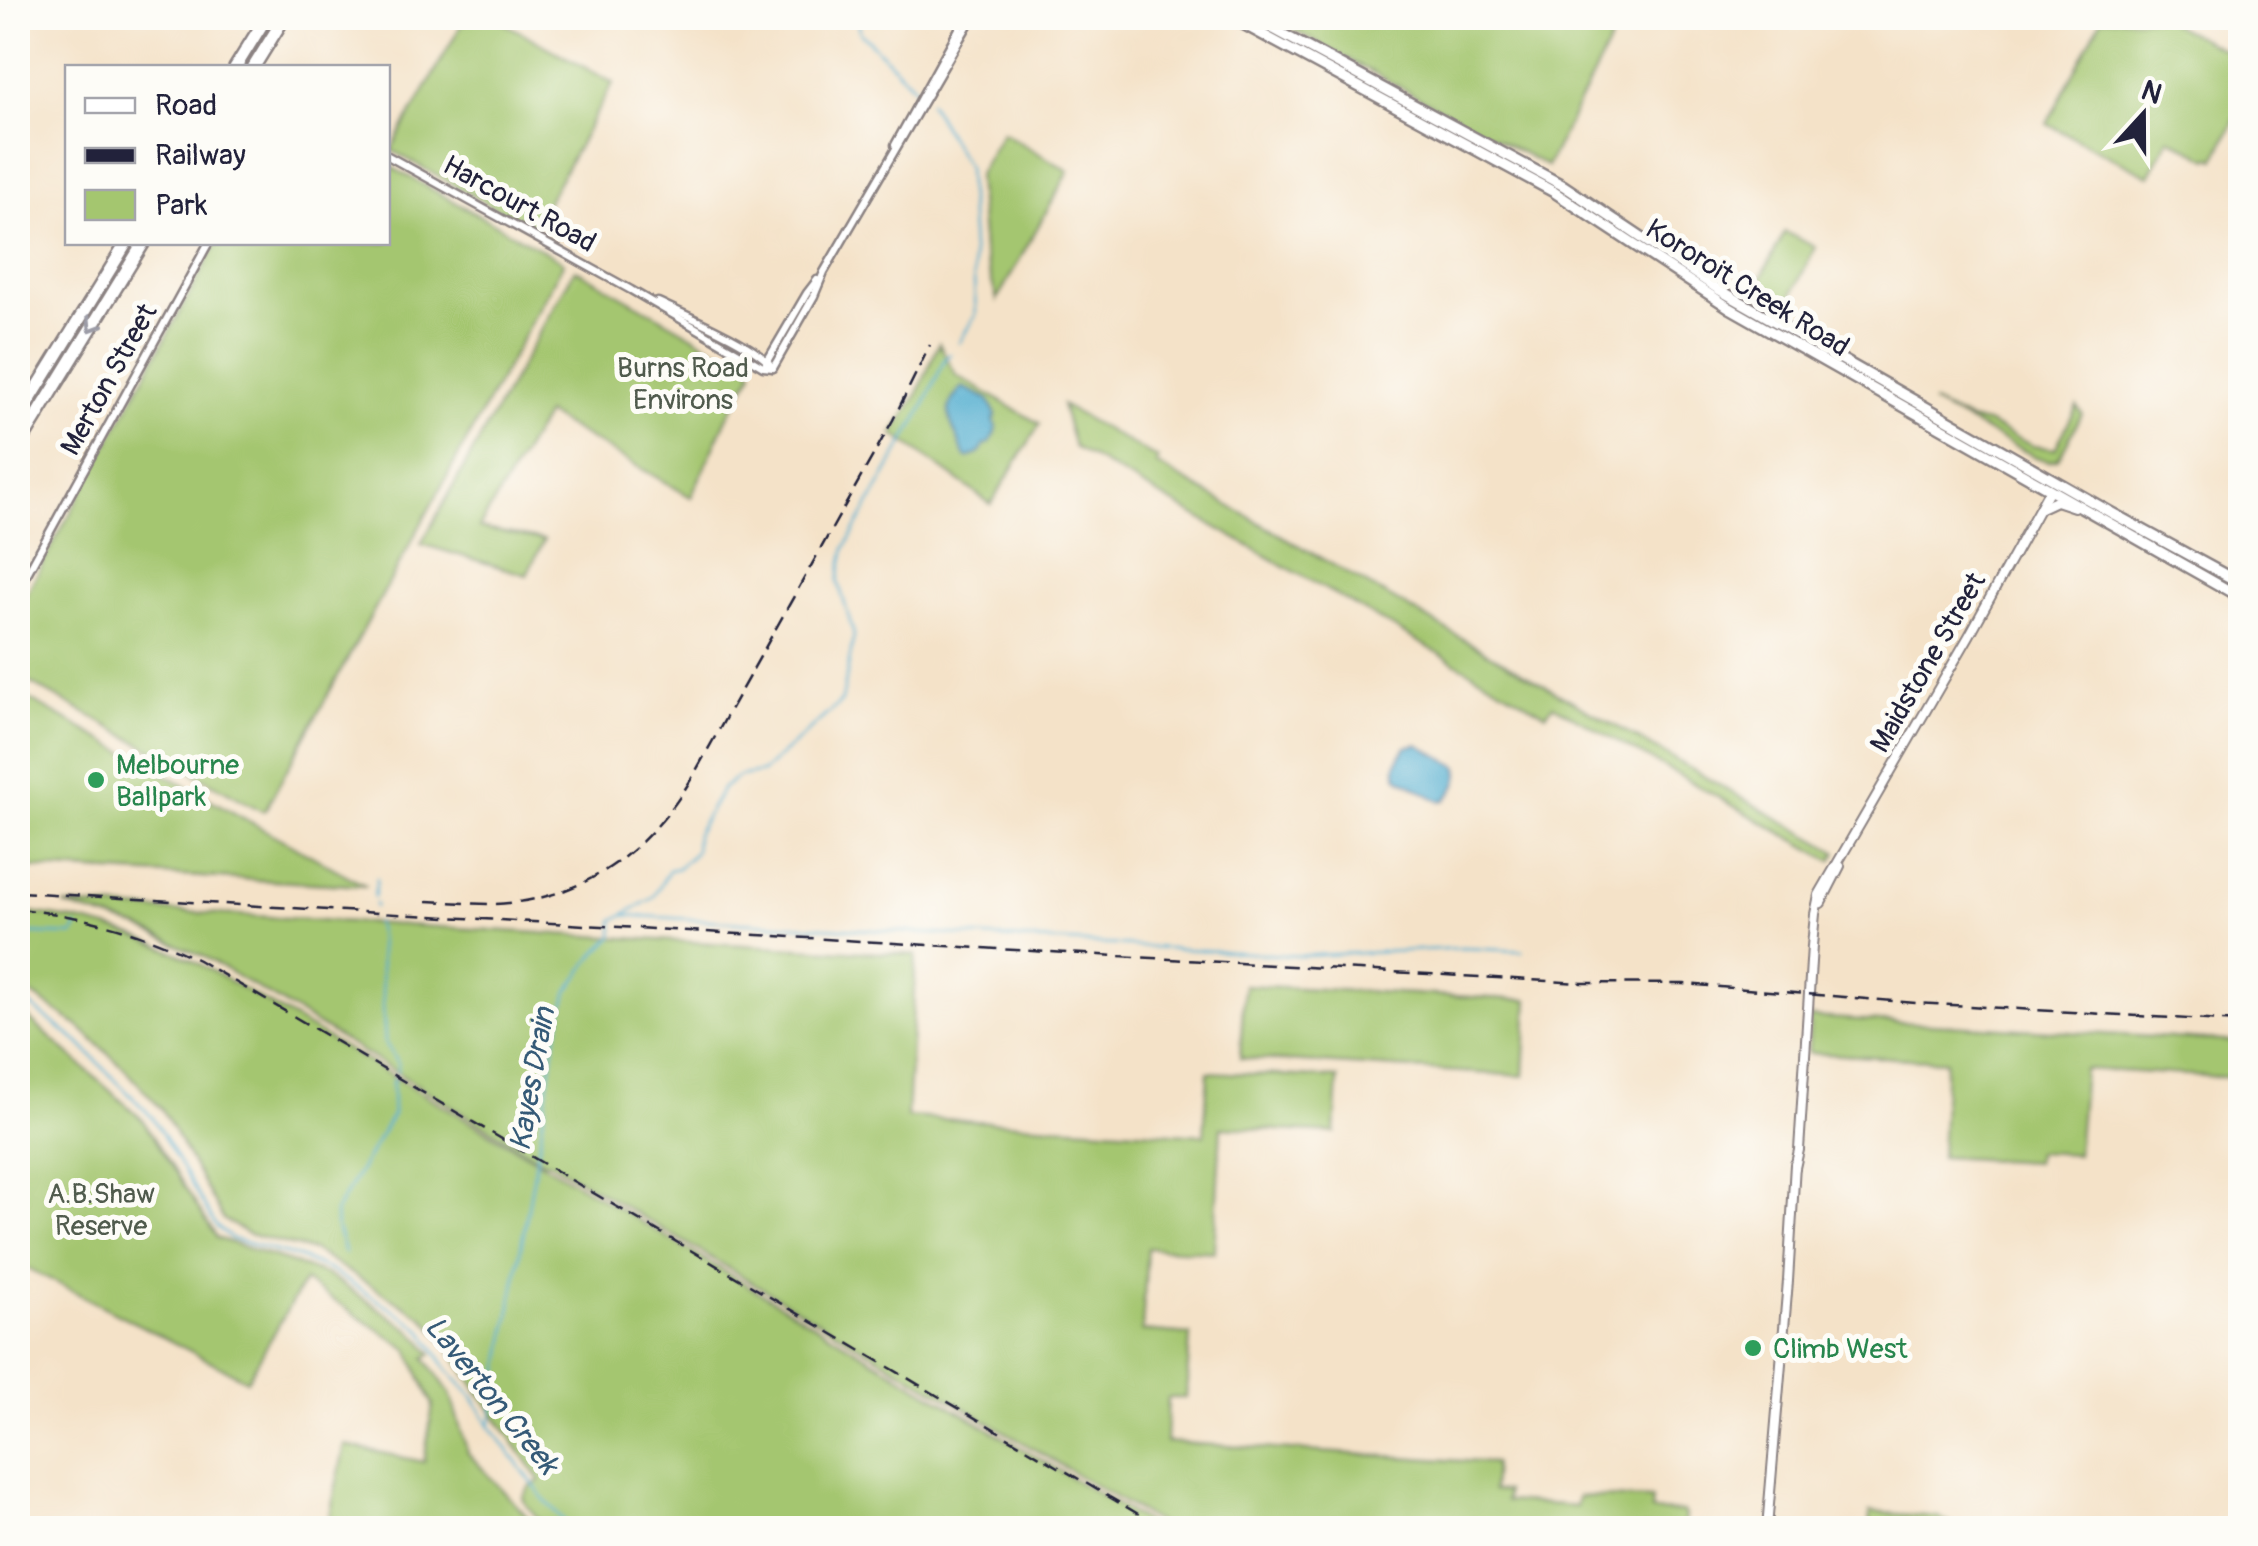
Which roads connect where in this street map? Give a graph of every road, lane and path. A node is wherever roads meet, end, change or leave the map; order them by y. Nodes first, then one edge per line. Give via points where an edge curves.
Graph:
1 (265, 18) edge
2 (284, 18) edge
3 (1232, 18) edge
4 (1253, 18) edge
5 (967, 21) edge
6 (1267, 30) junction
7 (237, 65) edge
8 (254, 65) edge
9 (390, 157) edge
10 (125, 245) edge
11 (142, 245) edge
12 (207, 245) edge
13 (1893, 394) junction
14 (18, 419) edge
15 (18, 447) edge
16 (2033, 480) junction
17 (2053, 483) junction
18 (2040, 508) junction
19 (2092, 513) junction
20 (2240, 583) edge
21 (18, 590) edge
22 (2240, 597) edge
23 (1768, 1528) edge

1 - 7 highway
2 - 8 highway
3 - 6 main road, Kororoit Creek Road
4 - 6 main road, Kororoit Creek Road
5 - 9 street, Harcourt Road via 814,296 768,365
6 - 13 main road, Kororoit Creek Road via 1532,174 1703,292
10 - 14 highway
11 -> 15 highway
12 - 21 street, Merton Street
13 - 16 main road, Kororoit Creek Road
13 - 17 main road, Kororoit Creek Road
16 - 17 main road, Kororoit Creek Road
16 - 18 main road
17 - 18 main road, Maidstone Street
17 - 19 main road, Kororoit Creek Road
17 - 20 main road, Kororoit Creek Road
18 - 19 main road via 2056,501
18 - 23 main road, Maidstone Street via 1820,905
19 - 22 main road, Kororoit Creek Road

